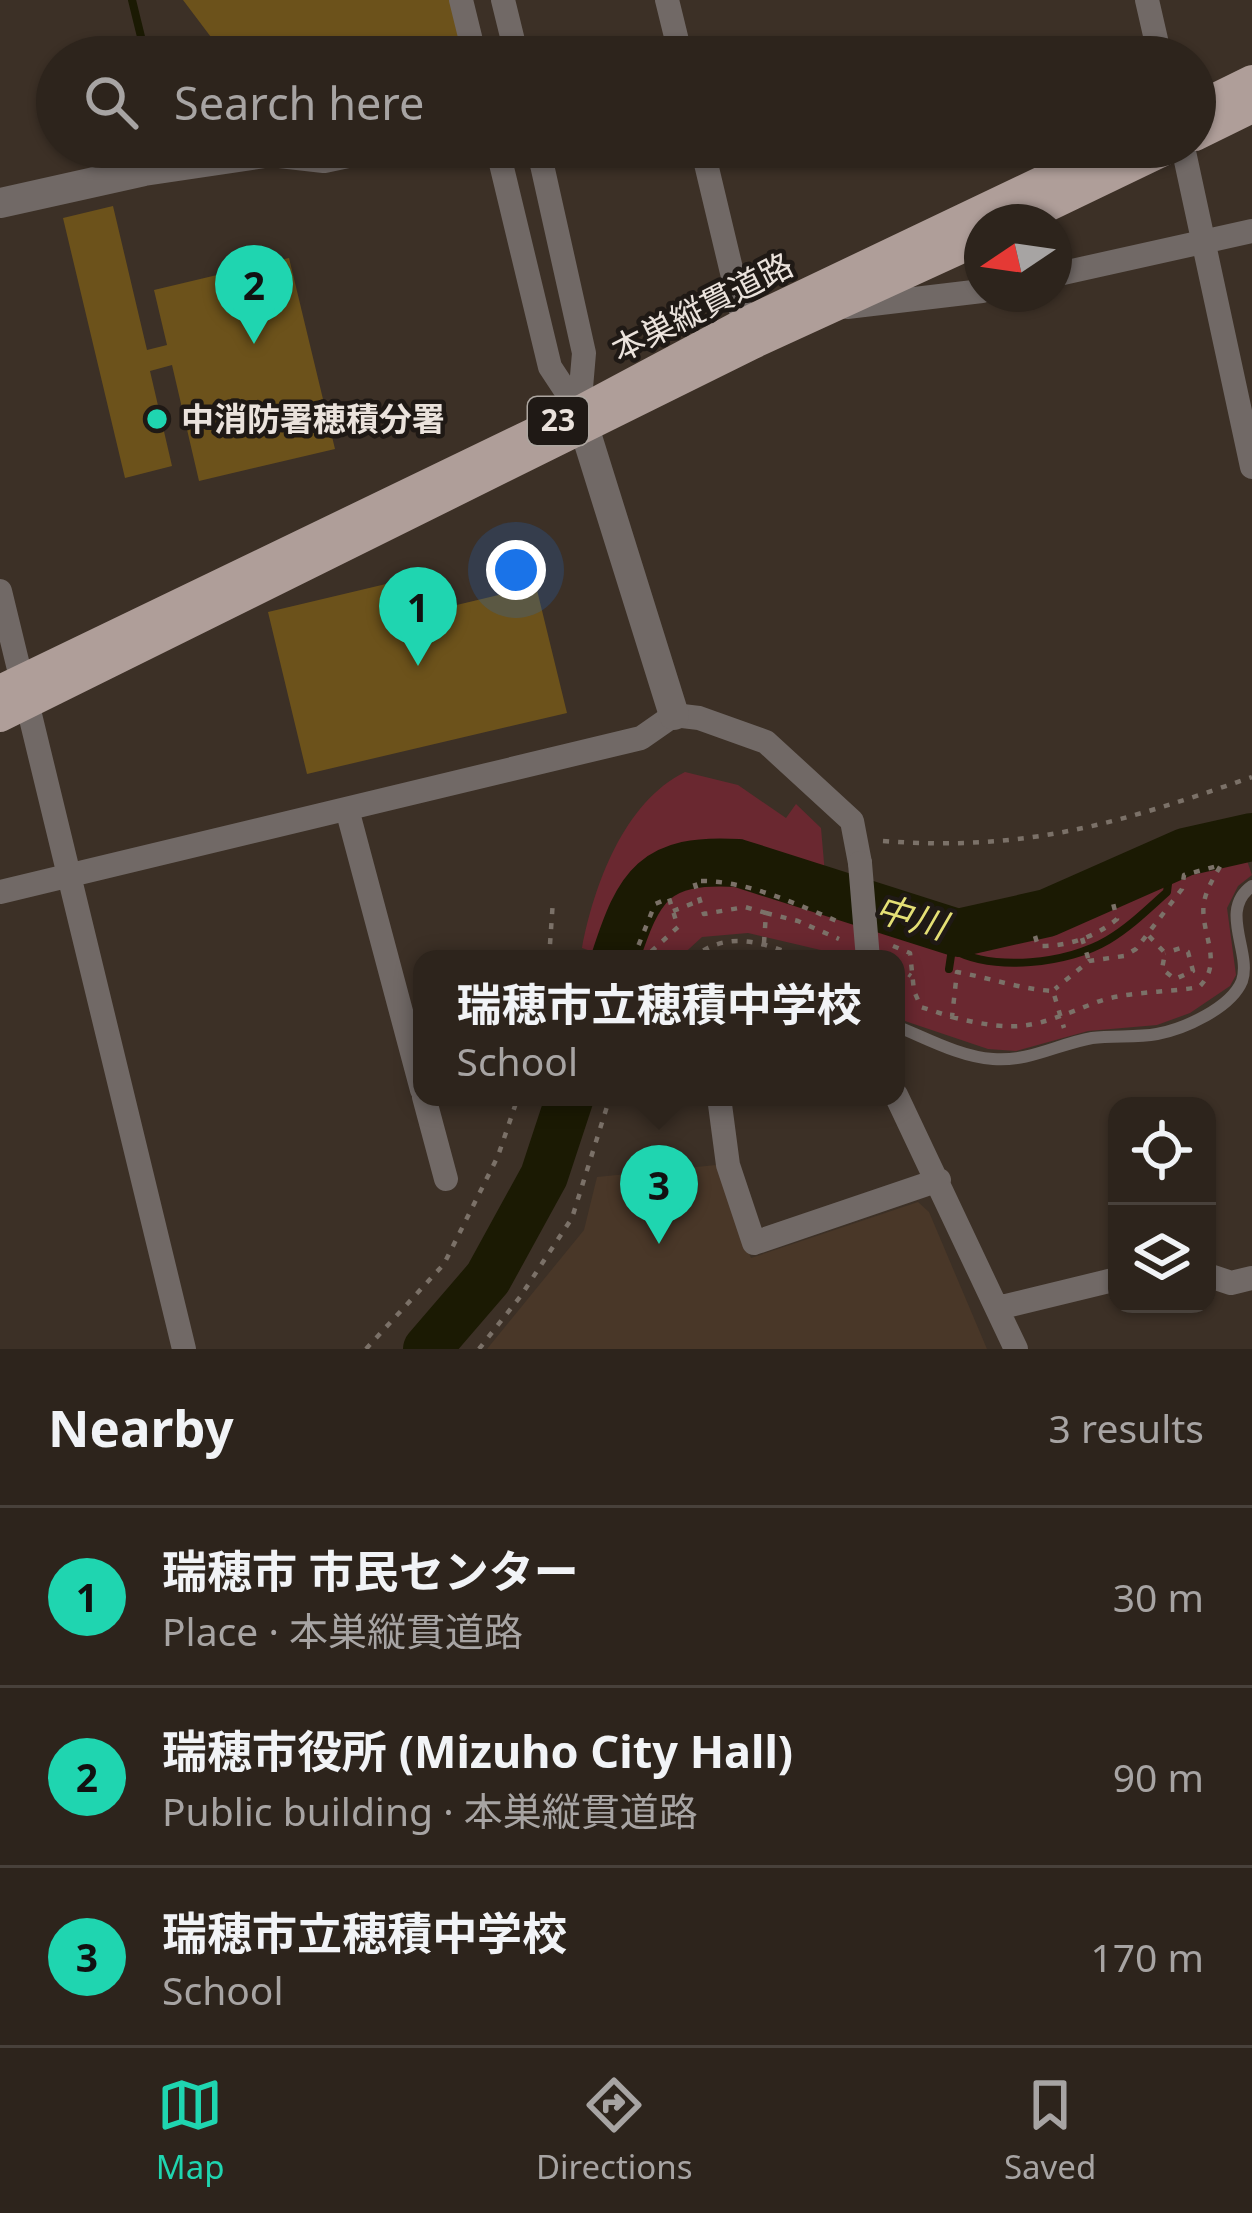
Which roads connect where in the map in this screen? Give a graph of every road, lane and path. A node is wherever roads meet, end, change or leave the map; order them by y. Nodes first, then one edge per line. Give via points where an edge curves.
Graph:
1 (461, 0) edge
2 (503, 0) edge
3 (667, 0) edge
4 (1147, 0) edge
5 (470, 36) edge
6 (512, 36) edge
7 (676, 36) edge
8 (1155, 36) edge
9 (1252, 80) edge
10 (1216, 98) edge
11 (1252, 108) edge
12 (1216, 126) edge
13 (164, 168) edge
14 (502, 168) edge
15 (543, 168) edge
16 (707, 168) edge
17 (1069, 168) edge
18 (1128, 168) edge
19 (1187, 168) edge
20 (0, 203) edge
21 (1053, 204) edge
22 (1252, 231) edge
23 (1201, 243) junction
24 (964, 247) edge
25 (1072, 271) edge
26 (964, 293) edge
27 (836, 309) junction
28 (745, 323) junction
29 (583, 421) junction
30 (1252, 467) edge
31 (0, 591) edge
32 (12, 698) edge
33 (674, 715) junction
34 (1252, 777) edge
35 (347, 808) junction
36 (858, 851) junction
37 (69, 875) junction
38 (1252, 886) edge
39 (0, 892) edge
40 (553, 900) dead end
41 (699, 901) junction
42 (1113, 903) dead end
43 (673, 911) junction
44 (766, 913) junction
45 (856, 930) dead end
46 (1035, 936) dead end
47 (1149, 936) junction
48 (1082, 938) junction
49 (841, 940) dead end
50 (764, 943) junction
51 (892, 946) dead end
52 (550, 950) edge
53 (637, 950) edge
54 (653, 950) edge
55 (702, 950) edge
56 (782, 950) edge
57 (867, 950) edge
58 (902, 950) edge
59 (905, 951) edge
60 (1166, 952) junction
61 (1089, 961) junction
62 (905, 972) edge
63 (1190, 974) junction
64 (912, 977) junction
65 (1202, 984) junction
66 (1053, 991) junction
67 (952, 1017) junction
68 (1060, 1017) junction
69 (905, 1029) edge
70 (1069, 1045) junction
71 (413, 1056) edge
72 (426, 1106) edge
73 (515, 1106) edge
74 (607, 1106) edge
75 (720, 1106) edge
76 (902, 1106) edge
77 (446, 1179) dead end
78 (939, 1180) junction
79 (1252, 1277) edge
80 (1216, 1278) edge
81 (1108, 1281) edge
82 (998, 1308) junction
83 (184, 1349) edge
84 (366, 1349) edge
85 (479, 1349) edge
86 (1016, 1349) edge

1 - 5 street
2 - 6 street
3 - 7 street
4 - 8 street
9 - 10 main road
11 - 12 main road
13 - 20 street
14 - 29 street via 550,367
15 - 29 street via 584,353
16 - 28 street
17 - 28 main road, 本巣縦貫道路 / 23
18 - 21 main road
19 - 23 street
22 - 23 street
23 - 25 street
23 - 30 street
24 - 27 main road, 本巣縦貫道路 / 23
26 - 27 street
27 - 29 main road, 本巣縦貫道路 / 23
28 - 29 main road, 本巣縦貫道路 / 23
29 - 32 main road, 本巣縦貫道路 / 23
29 - 33 street
31 - 32 street
32 - 37 street
33 - 35 street via 640,738
33 - 36 street via 766,742 852,821
34 - 36 path via 1069,834
35 - 37 street
35 - 71 street
36 - 57 street, bridge
37 - 39 street
37 - 83 street
38 - 70 lane via 1237,908 1246,976 1237,991 1159,1034
40 - 52 path
41 - 43 path
41 - 44 path via 704,914 745,907
41 - 45 path via 694,881 719,880
42 - 48 path via 1117,919
43 - 53 path via 668,898 655,904
43 - 54 path via 678,927
44 - 49 path
44 - 50 path
46 - 48 path via 1038,946
47 - 60 path
47 - 61 path via 1124,956
47 - 65 path via 1184,875 1221,865 1203,906 1212,963
48 - 61 path
50 - 55 path via 730,940
50 - 56 path
51 - 58 path
59 - 64 path
60 - 63 path via 1188,952
60 - 63 path via 1162,969 1175,980
61 - 66 path
62 - 64 path
63 - 65 path
64 - 67 path via 921,1007
65 - 68 path via 1097,1002
66 - 67 path via 957,973
66 - 68 path
67 - 68 path via 1001,1029
68 - 70 path
69 - 70 lane via 988,1059
72 - 77 street
73 - 84 path via 444,1264
74 - 85 path via 572,1218
75 - 78 street via 728,1165 754,1243
76 - 78 street
78 - 82 street
79 - 80 street
81 - 82 street
82 - 86 street

